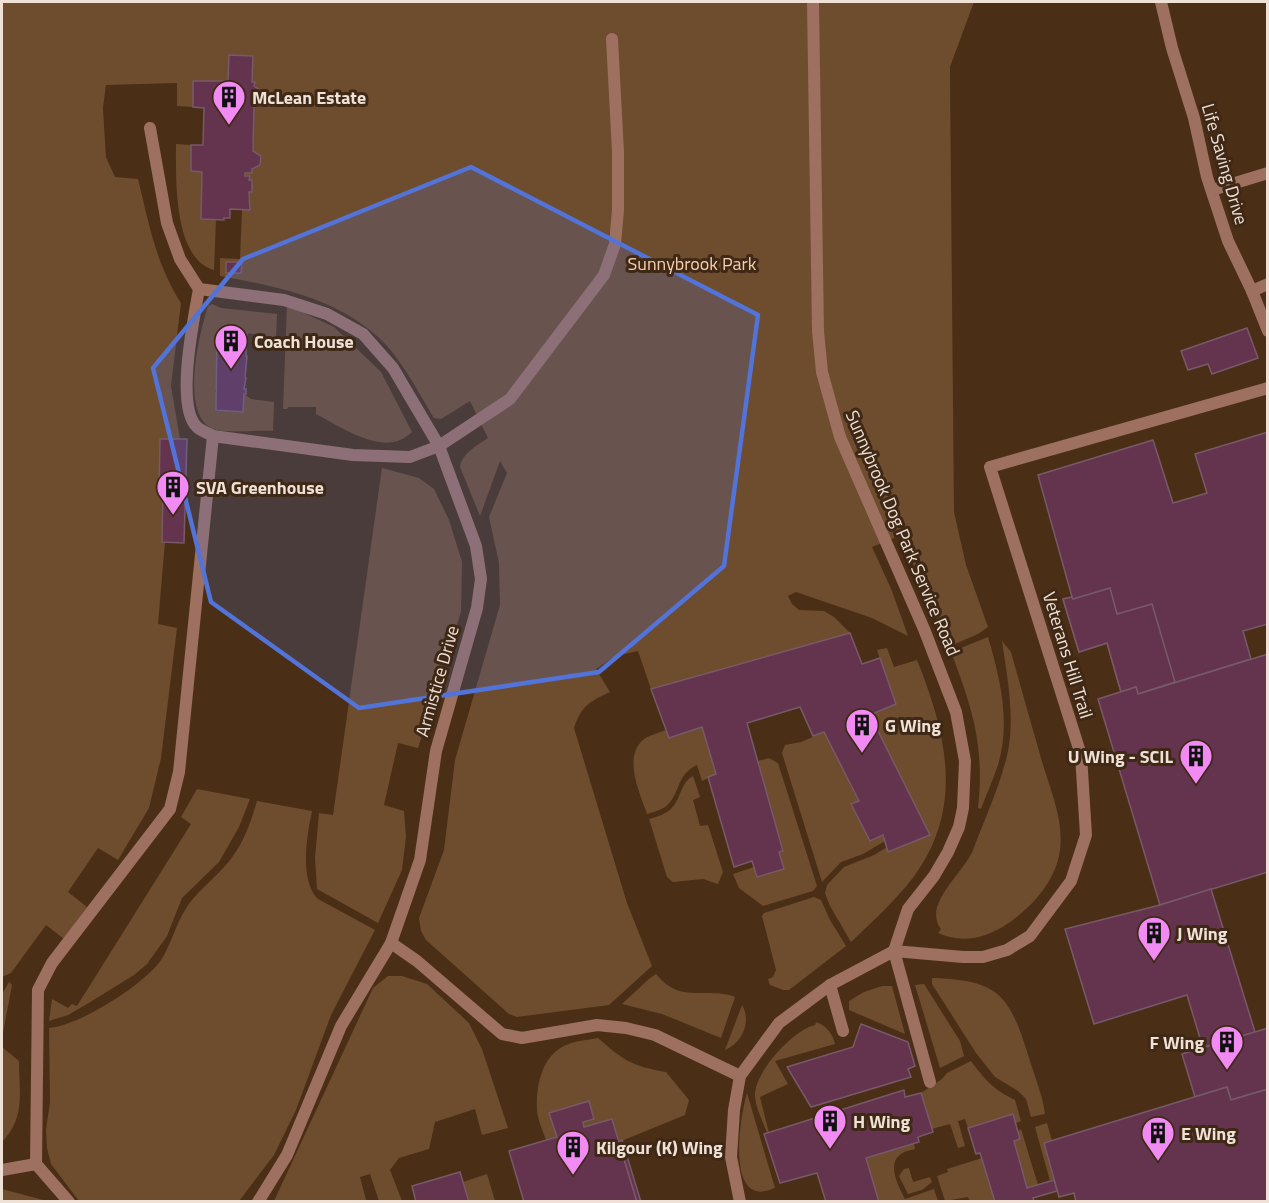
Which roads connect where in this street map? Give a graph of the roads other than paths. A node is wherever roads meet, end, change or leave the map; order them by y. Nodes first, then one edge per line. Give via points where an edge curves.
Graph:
1 (813, 2) edge
2 (1161, 2) edge
3 (612, 39) dead end
4 (150, 128) dead end
5 (1268, 173) edge
6 (1212, 190) junction
7 (1268, 284) edge
8 (199, 289) junction
9 (1252, 291) junction
10 (1268, 331) edge
11 (1268, 388) edge
12 (213, 436) junction
13 (439, 446) junction
14 (391, 943) junction
15 (894, 951) junction
16 (830, 985) junction
17 (843, 1031) dead end
18 (740, 1076) junction
19 (930, 1082) dead end
20 (36, 1164) junction
21 (2, 1170) edge
22 (69, 1202) edge
23 (258, 1202) edge
24 (740, 1202) edge

1 - 15 lane, Sunnybrook Dog Park Service Road via 818,331 822,372 840,437 957,712 965,761 958,827 934,876 908,909
2 - 6 lane, Life Saving Drive
3 - 13 lane via 618,210 615,244 604,275 510,399
4 - 8 lane via 167,223 180,260
5 - 6 lane
6 - 9 lane, Life Saving Drive via 1228,241
7 - 9 lane
8 - 12 lane via 188,364 187,408 196,426
8 - 13 lane, Armistice Drive via 284,300 327,314 363,334 393,368
9 - 10 lane, Life Saving Drive
11 - 15 lane, Veterans Hill Trail via 990,467 1081,755 1086,835 1071,881 1030,936 1007,950 982,957
12 - 13 lane via 353,455 410,457
12 - 20 lane via 179,772 170,809 52,963 38,990
13 - 14 lane, Armistice Drive via 476,546 481,579 477,608 436,751 420,860
14 - 18 lane via 502,1034 522,1038 597,1025 626,1028 655,1035
14 - 23 lane, Armistice Drive via 341,1026 287,1155
15 - 16 lane
15 - 19 lane
16 - 17 lane
16 - 18 lane via 778,1023
18 - 24 lane via 730,1157
20 - 21 lane
20 - 22 lane

